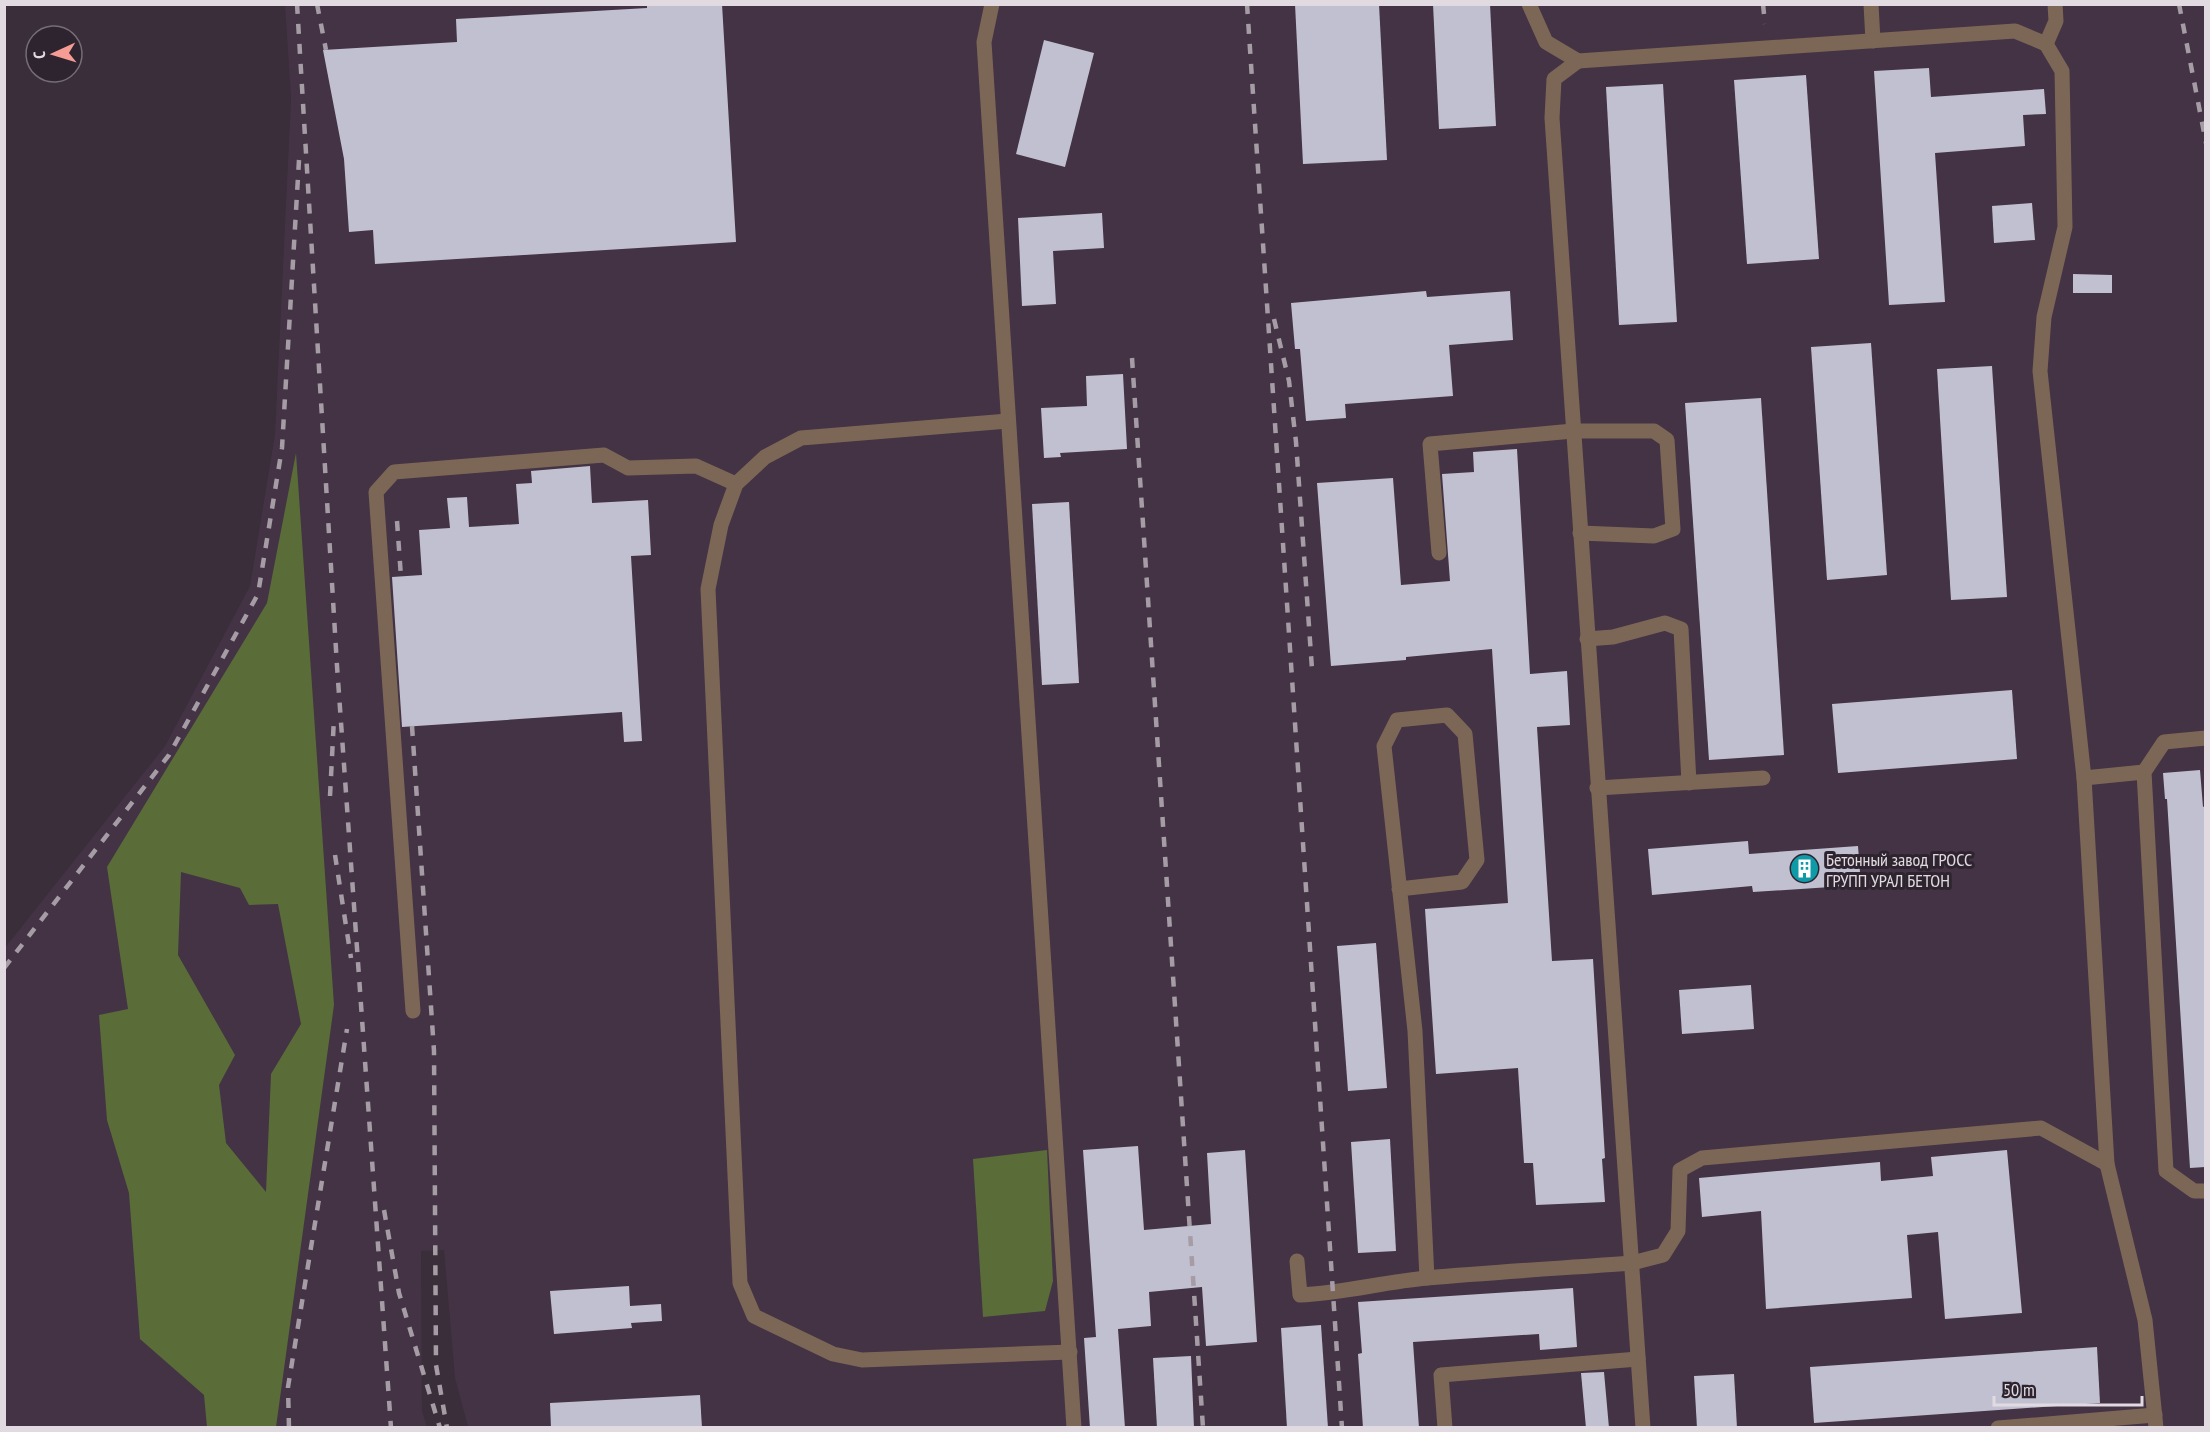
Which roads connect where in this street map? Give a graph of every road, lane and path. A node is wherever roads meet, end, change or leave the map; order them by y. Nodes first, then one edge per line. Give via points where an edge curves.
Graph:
1 (992, 4) edge
2 (1529, 4) edge
3 (1871, 4) edge
4 (2055, 4) edge
5 (1873, 41) junction
6 (2046, 44) junction
7 (1578, 61) junction
8 (1008, 421) junction
9 (1573, 431) junction
10 (736, 484) junction
11 (1580, 533) junction
12 (1439, 553) dead end
13 (1587, 639) junction
14 (2205, 738) edge
15 (2145, 772) junction
16 (1763, 778) dead end
17 (2084, 778) junction
18 (1689, 783) junction
19 (1597, 788) junction
20 (1399, 890) junction
21 (413, 1011) dead end
22 (2107, 1164) junction
23 (2205, 1191) edge
24 (1297, 1261) dead end
25 (1632, 1263) junction
26 (1427, 1278) junction
27 (1070, 1352) junction
28 (1638, 1359) junction
29 (2156, 1421) edge
30 (1074, 1428) edge
31 (1445, 1428) edge
32 (1643, 1428) edge
33 (1998, 1428) edge

1 - 8 lane via 984,42
2 - 7 lane via 1546,42
3 - 5 lane
4 - 6 lane via 2056,21
5 - 6 lane via 2015,32
5 - 7 lane
6 - 17 lane via 2062,71 2065,227 2044,317 2040,371
7 - 9 lane via 1554,79 1552,118
8 - 10 lane via 801,438 765,457
8 - 27 lane
9 - 11 lane
9 - 11 lane via 1654,431 1667,440 1673,529 1654,536
9 - 12 lane via 1430,444
10 - 21 lane via 696,466 628,468 604,455 394,472 376,492
10 - 27 lane via 721,525 708,589 740,1283 754,1316 833,1354 862,1360
11 - 13 lane
13 - 18 lane via 1613,637 1665,623 1681,629
13 - 19 lane
14 - 15 lane via 2164,742
15 - 17 lane
15 - 23 lane via 2166,1171 2194,1191
16 - 18 lane
17 - 22 lane
18 - 19 lane
19 - 25 lane
20 - 20 lane via 1384,746 1397,720 1447,715 1465,734 1477,860 1462,882
20 - 26 lane via 1415,1031
22 - 25 lane via 2041,1128 1702,1158 1680,1170 1678,1231 1663,1255
22 - 29 lane via 2145,1320
24 - 26 lane via 1300,1295
25 - 26 lane
25 - 28 lane
27 - 30 lane
28 - 31 lane via 1441,1375
28 - 32 lane
29 - 33 lane

